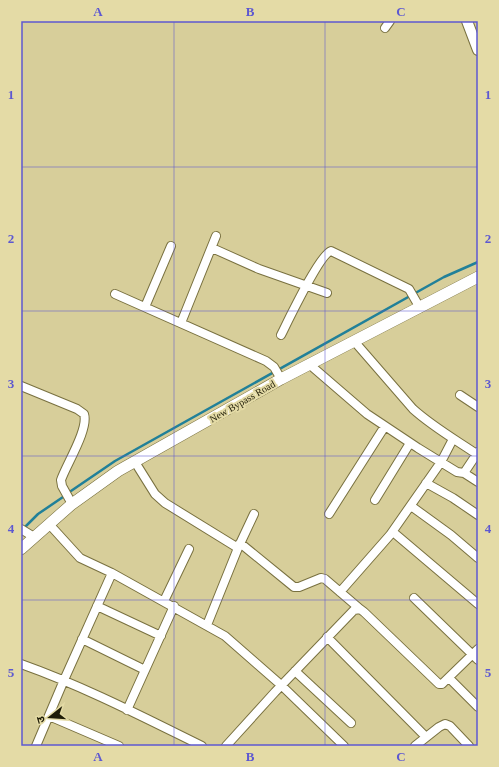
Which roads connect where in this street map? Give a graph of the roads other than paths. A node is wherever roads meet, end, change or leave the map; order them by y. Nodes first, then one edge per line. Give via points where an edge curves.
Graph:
1 (468, 21) edge
2 (478, 50) edge
3 (216, 236) dead end
4 (171, 246) dead end
5 (212, 248) junction
6 (478, 277) edge
7 (307, 286) junction
8 (327, 293) dead end
9 (115, 294) dead end
10 (145, 307) junction
11 (420, 308) junction
12 (181, 323) junction
13 (281, 335) dead end
14 (354, 341) junction
15 (309, 364) junction
16 (278, 373) junction
17 (21, 386) edge
18 (460, 395) dead end
19 (478, 407) edge
20 (385, 426) junction
21 (453, 439) junction
22 (410, 443) junction
23 (478, 453) edge
24 (135, 462) junction
25 (441, 462) junction
26 (464, 473) junction
27 (478, 482) edge
28 (426, 483) junction
29 (375, 500) dead end
30 (72, 504) junction
31 (411, 506) junction
32 (254, 514) dead end
33 (329, 514) dead end
34 (478, 515) edge
35 (49, 524) junction
36 (393, 532) junction
37 (26, 533) edge
38 (239, 546) junction
39 (21, 549) edge
40 (189, 550) dead end
41 (478, 558) edge
42 (112, 573) junction
43 (340, 592) junction
44 (414, 598) dead end
45 (164, 601) junction
46 (478, 604) edge
47 (97, 606) junction
48 (174, 606) junction
49 (360, 609) junction
50 (207, 625) junction
51 (161, 636) junction
52 (327, 637) junction
53 (82, 640) junction
54 (476, 655) edge
55 (21, 664) edge
56 (145, 670) junction
57 (296, 671) junction
58 (449, 678) junction
59 (64, 680) junction
60 (282, 685) junction
61 (478, 707) edge
62 (127, 710) junction
63 (49, 716) junction
64 (352, 723) dead end
65 (426, 737) junction
66 (36, 746) edge
67 (119, 746) edge
68 (202, 746) edge
69 (226, 746) edge
70 (344, 746) edge
71 (414, 746) edge
72 (469, 746) edge

1 - 2 street
3 - 5 street
4 - 10 street
5 - 7 street via 259,269
5 - 12 street
6 - 11 main road, New Bypass Road
7 - 8 street
7 - 11 street via 326,254 331,251 406,288
7 - 13 street
9 - 10 street
10 - 12 street
11 - 14 main road, New Bypass Road
12 - 16 street via 266,361
14 - 15 main road, New Bypass Road
14 - 21 street via 413,409
15 - 16 main road, New Bypass Road
15 - 20 street via 356,405
16 - 24 main road, New Bypass Road
17 - 30 street via 84,414 85,421 79,440 60,480
18 - 19 street
20 - 22 street
20 - 33 street
21 - 23 street
21 - 25 street
22 - 25 street
22 - 29 street
23 - 26 street
24 - 30 main road, New Bypass Road
24 - 38 street via 155,494 165,503
25 - 26 street
25 - 28 street
26 - 27 street
28 - 31 street
28 - 34 street
30 - 35 main road, New Bypass Road
31 - 36 street
31 - 41 street
32 - 38 street
35 - 37 main road, New Bypass Road
35 - 42 street via 80,558
36 - 43 street
36 - 46 street
37 - 39 main road, New Bypass Road
38 - 43 street via 294,587 321,578
38 - 50 street
40 - 45 street
42 - 45 street
42 - 47 street
43 - 49 street
44 - 54 street
45 - 48 street
47 - 51 street
47 - 53 street
48 - 50 street
48 - 51 street
49 - 52 street via 354,610
49 - 58 street via 436,682 442,684
50 - 60 street via 232,641
51 - 56 street
52 - 57 street
52 - 65 street
53 - 56 street
53 - 59 street
54 - 58 street
55 - 59 street
56 - 62 street
57 - 60 street
57 - 64 street
58 - 61 street
59 - 62 street
59 - 63 street
60 - 69 street
60 - 70 street
62 - 68 street
63 - 66 street
63 - 67 street
65 - 71 street
65 - 72 street via 447,724

